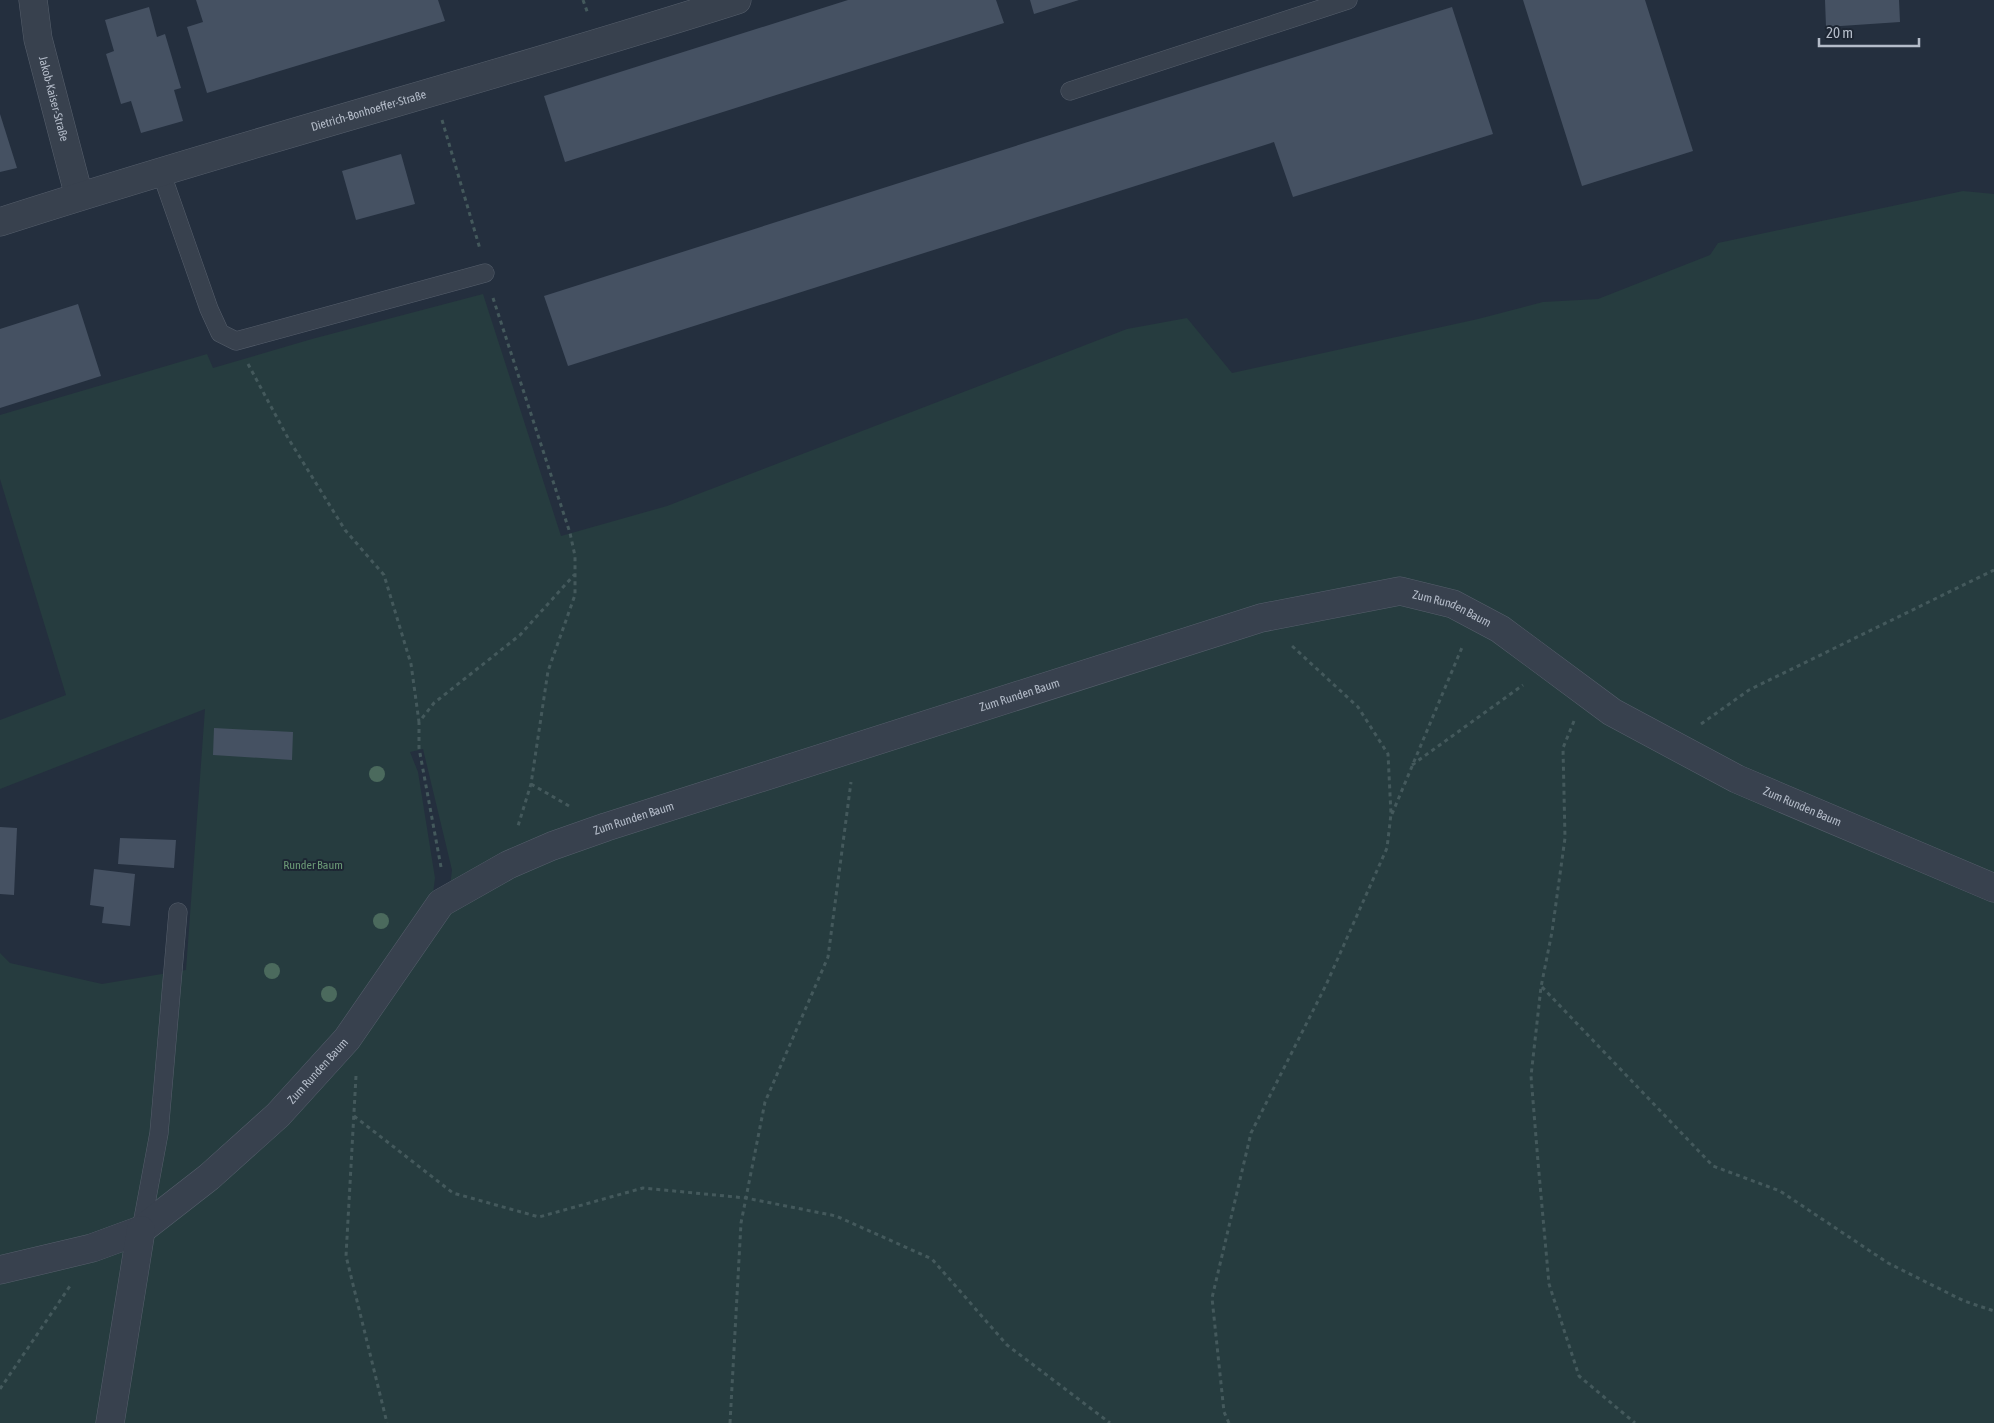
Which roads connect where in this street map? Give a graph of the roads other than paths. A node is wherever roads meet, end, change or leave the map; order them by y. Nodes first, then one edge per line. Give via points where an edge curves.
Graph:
1 (33, 0) edge
2 (737, 0) edge
3 (1348, 0) edge
4 (1070, 91) dead end
5 (161, 172) junction
6 (79, 196) junction
7 (0, 222) edge
8 (485, 274) road end
9 (1994, 888) edge
10 (178, 912) dead end
11 (141, 1230) junction
12 (0, 1270) edge
13 (110, 1423) edge

1 - 6 street, Jakob-Kaiser-Straße via 38,39
2 - 5 street, Dietrich-Bonhoeffer-Straße via 598,45
3 - 4 lane
5 - 6 street, Dietrich-Bonhoeffer-Straße
5 - 8 lane via 209,309 220,333 236,341
6 - 7 street, Dietrich-Bonhoeffer-Straße
9 - 11 street, Zum Runden Baum via 1737,779 1612,712 1500,628 1452,604 1400,591 1261,618 606,827 508,865 441,902 347,1039 278,1115 209,1177
10 - 11 lane via 159,1133
11 - 12 street, Zum Runden Baum via 92,1248
11 - 13 street

